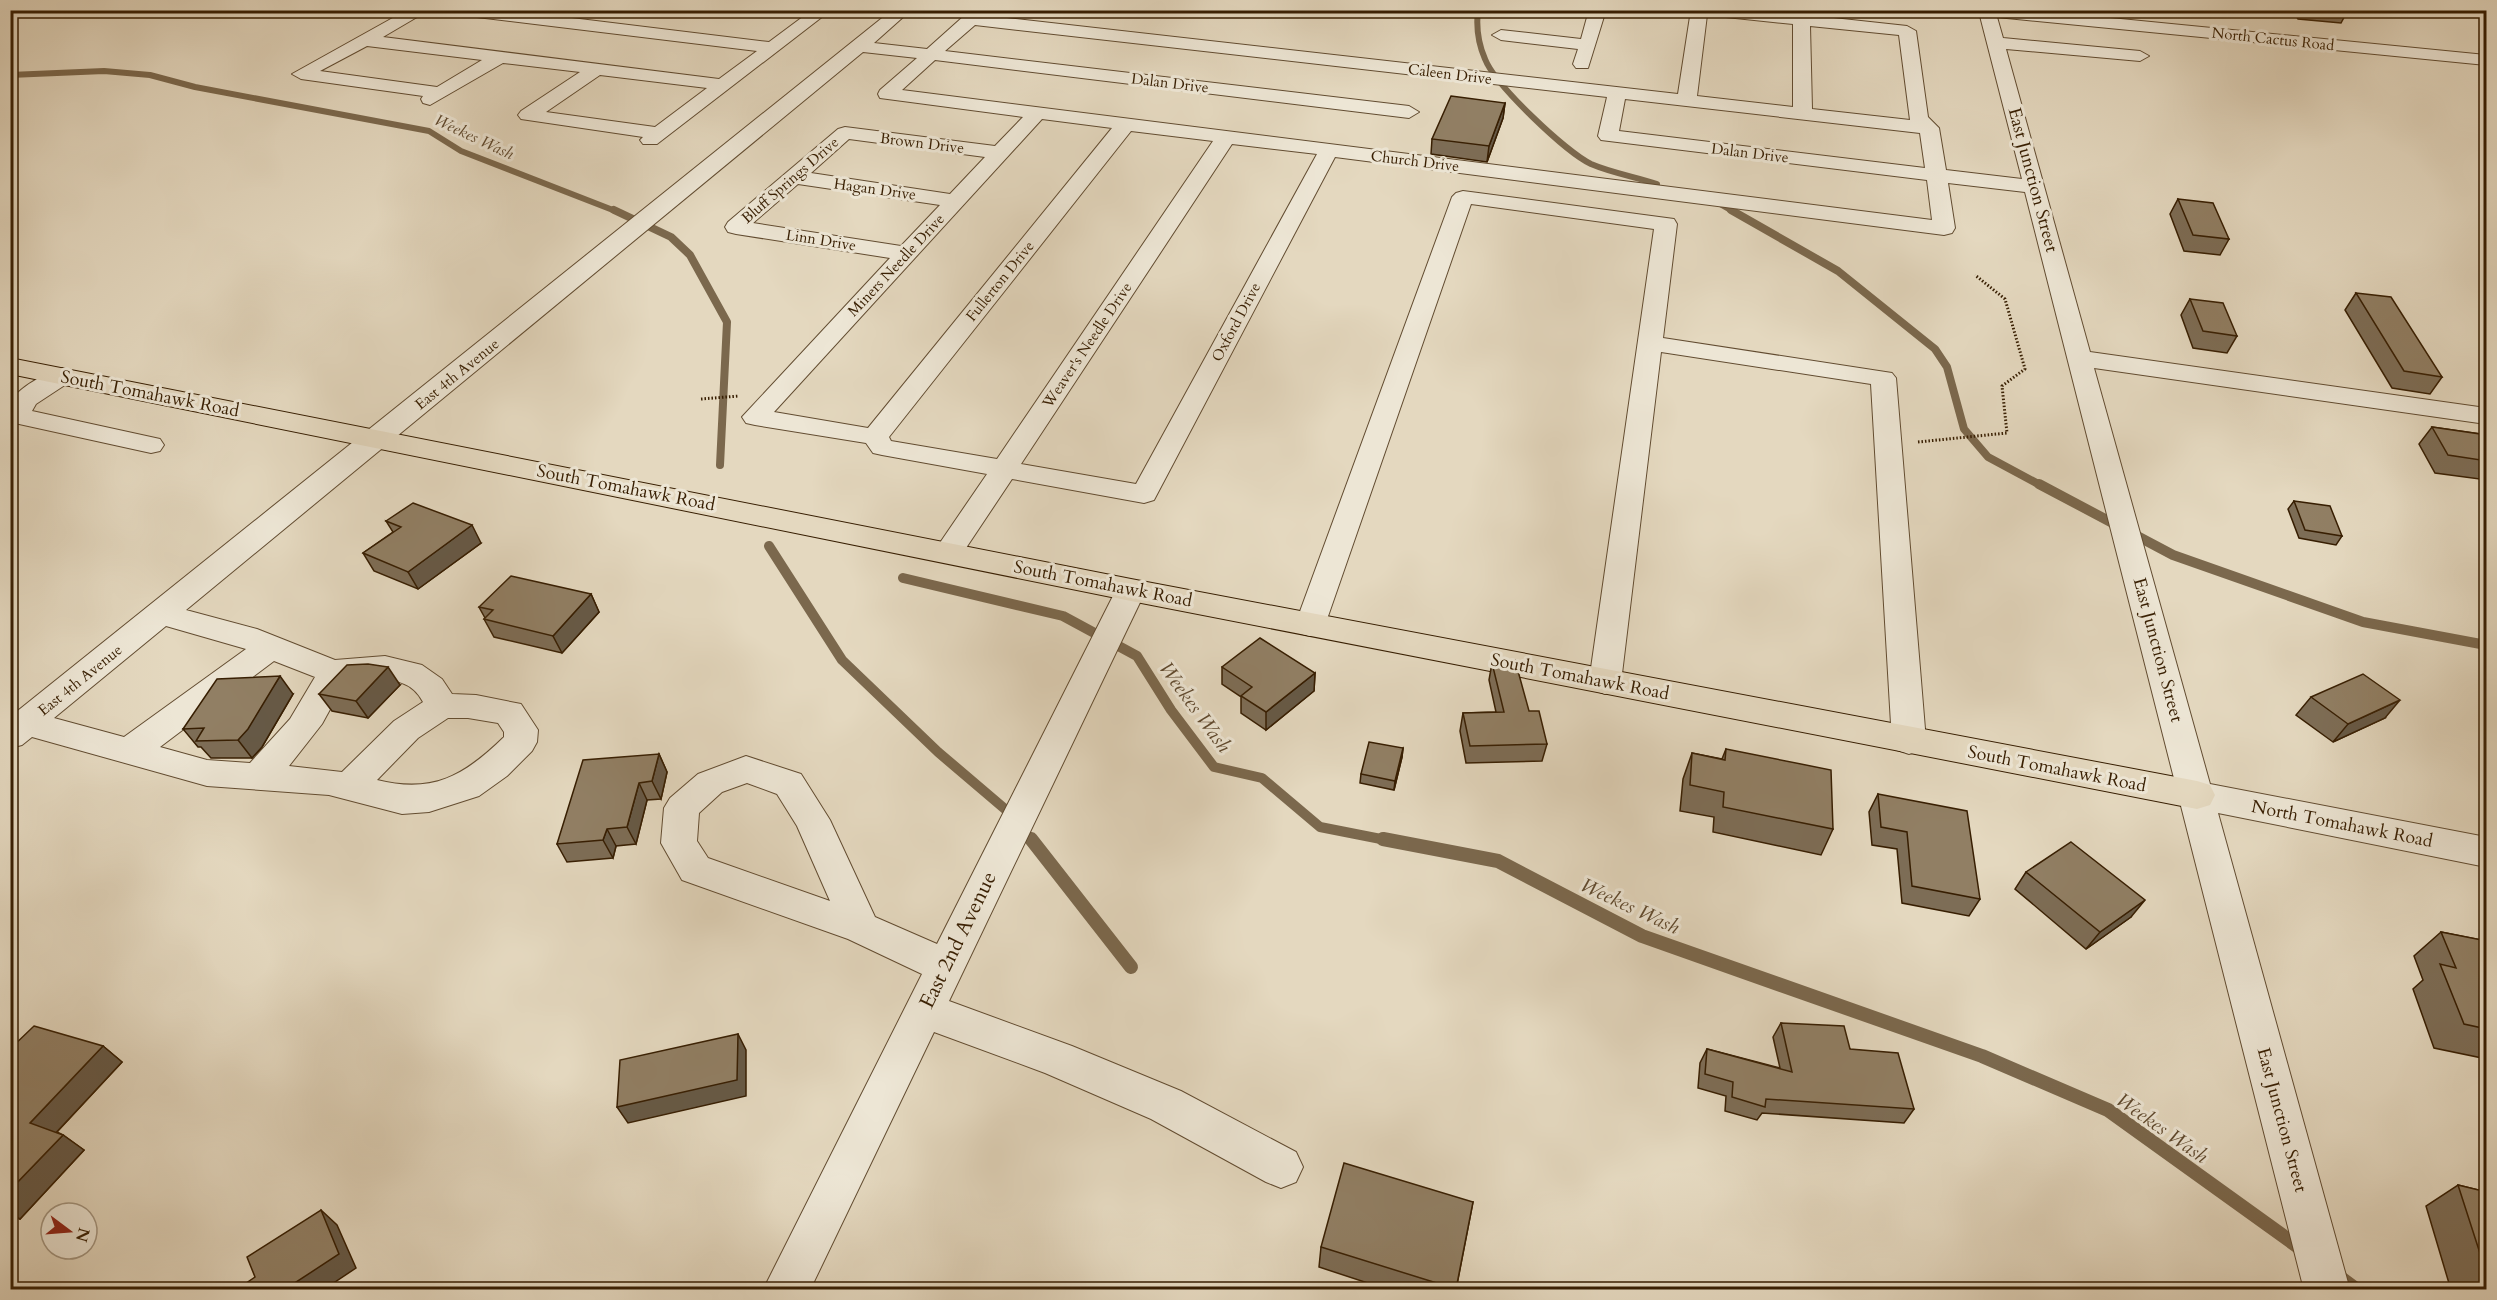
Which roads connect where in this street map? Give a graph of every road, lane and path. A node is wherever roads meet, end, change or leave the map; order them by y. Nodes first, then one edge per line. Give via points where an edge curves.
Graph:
1 (421, 10) edge
2 (460, 10) edge
3 (800, 10) edge
4 (903, 10) edge
5 (1598, 10) edge
6 (1699, 10) edge
7 (1707, 10) edge
8 (1983, 11) edge
9 (822, 12) edge
10 (1801, 20) junction
11 (1501, 36) dead end
12 (365, 40) junction
13 (1996, 43) junction
14 (1588, 45) junction
15 (859, 46) junction
16 (774, 48) junction
17 (931, 55) junction
18 (2140, 56) dead end
19 (500, 57) junction
20 (2487, 60) edge
21 (597, 69) junction
22 (1428, 71) junction
23 (723, 85) junction
24 (1576, 88) junction
25 (1237, 91) junction
26 (1617, 93) junction
27 (1687, 100) junction
28 (1408, 112) junction
29 (1037, 113) junction
30 (1803, 114) junction
31 (1126, 124) junction
32 (1219, 124) junction
33 (1929, 128) junction
34 (845, 133) joint
35 (1394, 142) junction
36 (1329, 150) junction
37 (1000, 153) junction
38 (1936, 175) junction
39 (794, 177) junction
40 (2034, 187) junction
41 (955, 201) junction
42 (736, 227) joint
43 (906, 254) junction
44 (1975, 275) dead end
45 (1649, 343) junction
46 (2080, 358) junction
47 (10, 366) edge
48 (62, 376) junction
49 (701, 399) dead end
50 (750, 406) junction
51 (2487, 416) edge
52 (875, 437) junction
53 (378, 439) junction
54 (151, 445) dead end
55 (1888, 446) junction
56 (1005, 469) junction
57 (948, 553) junction
58 (1131, 590) junction
59 (162, 614) junction
60 (1310, 625) junction
61 (272, 646) junction
62 (333, 672) junction
63 (1605, 682) junction
64 (443, 708) junction
65 (19, 730) edge
66 (1910, 741) junction
67 (130, 752) junction
68 (258, 776) junction
69 (350, 786) junction
70 (2197, 795) junction
71 (2487, 852) edge
72 (861, 928) junction
73 (945, 966) junction
74 (924, 1010) junction
75 (1281, 1167) dead end
76 (786, 1290) edge
77 (2327, 1290) edge

1 - 12 street
2 - 16 street
3 - 9 street
4 - 15 street, East 4th Avenue
5 - 14 street
6 - 27 street
7 - 10 street
8 - 13 street, East Junction Street
8 - 20 street, North Cactus Road
9 - 16 street
10 - 30 street
10 - 33 street via 1906,31 1919,119
11 - 14 street
12 - 19 street
12 - 19 street via 301,74 435,96
13 - 18 street
13 - 40 street, East Junction Street
14 - 24 street
15 - 17 street, Dalan Drive
15 - 53 street, East 4th Avenue
16 - 23 street
17 - 22 street, Caleen Drive via 971,19
17 - 25 street, Dalan Drive
17 - 29 street, Church Drive via 886,94
19 - 21 street
21 - 23 street
21 - 23 street via 528,115 654,137
22 - 24 street, Caleen Drive
22 - 28 street
24 - 26 street, Caleen Drive
25 - 28 street, Dalan Drive
25 - 32 street, Weaver's Needle Drive
26 - 27 street, Caleen Drive
26 - 38 street, Dalan Drive via 1608,136
27 - 30 street, Caleen Drive
28 - 35 street
29 - 31 street, Church Drive
29 - 37 street, Miners Needle Drive
30 - 33 street, Caleen Drive
31 - 32 street, Church Drive
31 - 52 street, Fullerton Drive
32 - 36 street, Church Drive
32 - 56 street, Weaver's Needle Drive
33 - 38 street
34 - 37 street, Brown Drive
34 - 39 street, Bluff Springs Drive
35 - 36 street, Church Drive
35 - 38 street, Church Drive via 1944,228
36 - 56 street, Oxford Drive via 1144,494
37 - 41 street, Miners Needle Drive
38 - 40 street
39 - 41 street, Hagan Drive
39 - 42 street, Bluff Springs Drive
40 - 46 street, East Junction Street
41 - 43 street, Miners Needle Drive
42 - 43 street, Linn Drive
43 - 50 street, Miners Needle Drive
44 - 55 path via 2004,299 2025,369 2001,386 2007,434
45 - 55 street via 1883,378
45 - 60 street via 1666,224 1463,197
45 - 63 street
46 - 51 street
46 - 70 street, East Junction Street
47 - 48 main road, South Tomahawk Road
48 - 53 main road, South Tomahawk Road
48 - 54 street via 26,399 17,416
49 - 50 path
50 - 52 street
52 - 56 street via 882,447
53 - 57 main road, South Tomahawk Road
53 - 59 street, East 4th Avenue
55 - 66 street
56 - 57 street, Weaver's Needle Drive
57 - 58 main road, South Tomahawk Road
58 - 60 main road, South Tomahawk Road
58 - 73 street, East 2nd Avenue
59 - 61 street
59 - 65 street, East 4th Avenue
60 - 63 main road, South Tomahawk Road
61 - 62 street
61 - 67 street
62 - 64 street via 363,668 411,673 430,686
62 - 68 street via 323,697 295,740
63 - 66 main road, South Tomahawk Road
64 - 69 street via 418,720
64 - 69 street via 473,706 509,712 521,730 520,742 495,767 467,786 429,798 402,800
65 - 67 street
66 - 70 main road, South Tomahawk Road
67 - 68 street via 207,773
68 - 69 street
70 - 71 street, North Tomahawk Road
70 - 77 street, East Junction Street
72 - 72 street via 812,820 789,784 746,770 710,783 682,808 679,843 695,869
72 - 73 street
73 - 74 street, East 2nd Avenue
74 - 75 street via 1058,1059 1166,1106
74 - 76 street, East 2nd Avenue

